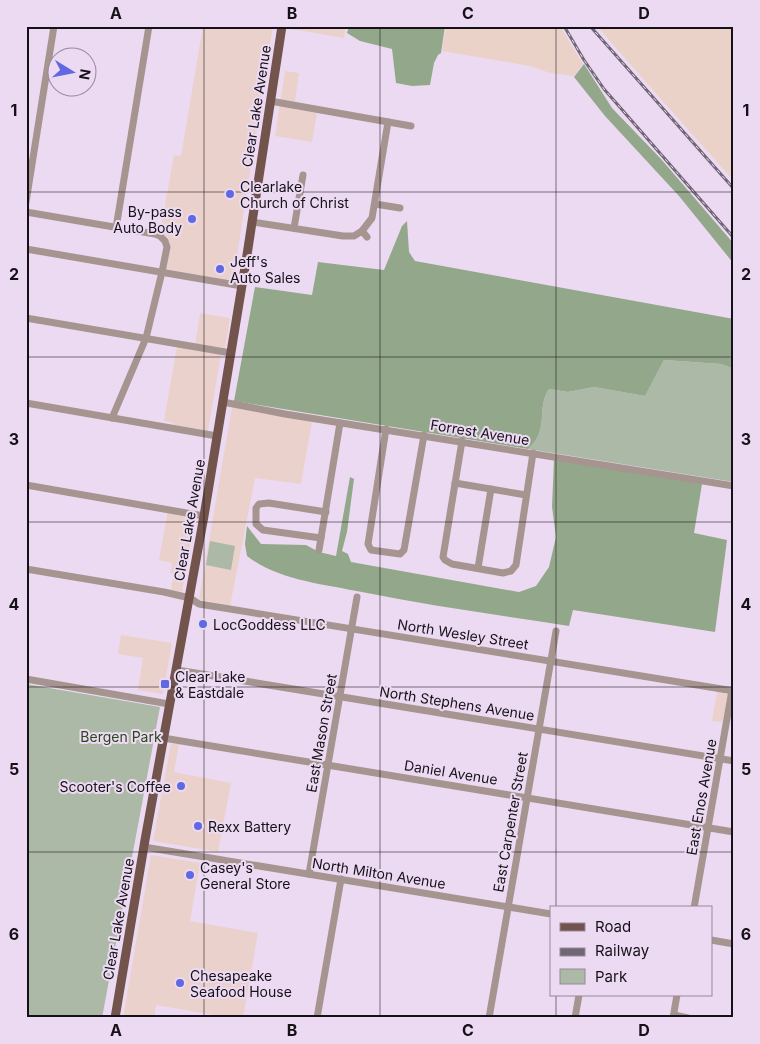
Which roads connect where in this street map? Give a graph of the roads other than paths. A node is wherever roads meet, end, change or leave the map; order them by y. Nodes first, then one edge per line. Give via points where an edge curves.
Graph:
1 (54, 26) edge
2 (148, 26) edge
3 (282, 26) edge
4 (270, 101) junction
5 (388, 122) junction
6 (410, 126) dead end
7 (303, 176) dead end
8 (26, 202) edge
9 (375, 204) junction
10 (400, 208) dead end
11 (26, 212) edge
12 (252, 222) junction
13 (116, 228) junction
14 (294, 228) junction
15 (26, 248) edge
16 (162, 272) junction
17 (242, 286) junction
18 (26, 318) edge
19 (146, 338) junction
20 (231, 353) junction
21 (223, 402) junction
22 (26, 403) edge
23 (112, 418) junction
24 (340, 423) junction
25 (386, 429) junction
26 (424, 435) junction
27 (217, 436) junction
28 (462, 441) junction
29 (533, 453) junction
30 (455, 483) junction
31 (26, 485) edge
32 (734, 486) edge
33 (491, 489) junction
34 (526, 495) junction
35 (326, 512) junction
36 (204, 516) junction
37 (321, 538) junction
38 (319, 550) dead end
39 (478, 568) junction
40 (26, 569) edge
41 (357, 596) dead end
42 (190, 598) junction
43 (352, 629) junction
44 (556, 631) dead end
45 (551, 661) junction
46 (177, 670) junction
47 (26, 679) edge
48 (733, 691) edge
49 (340, 697) junction
50 (170, 704) junction
51 (539, 729) junction
52 (163, 738) junction
53 (720, 759) junction
54 (734, 761) edge
55 (328, 765) junction
56 (527, 798) junction
57 (708, 827) junction
58 (734, 832) edge
59 (144, 847) junction
60 (308, 874) junction
61 (341, 880) junction
62 (508, 906) junction
63 (694, 906) edge
64 (550, 914) edge
65 (712, 940) edge
66 (734, 944) edge
67 (579, 996) edge
68 (678, 996) edge
69 (674, 1016) edge
70 (115, 1018) edge
71 (317, 1018) edge
72 (488, 1018) edge
73 (575, 1018) edge
74 (688, 1018) edge

1 - 8 street
2 - 13 street
3 - 4 main road, Clear Lake Avenue
4 - 5 street
4 - 12 main road, Clear Lake Avenue
5 - 6 street
5 - 9 street
7 - 14 street
9 - 10 street
9 - 14 street via 364,234 348,236
11 - 13 street
12 - 14 street
12 - 17 main road, Clear Lake Avenue
13 - 16 street via 163,238 166,247
15 - 16 street
16 - 17 street
16 - 19 street
17 - 20 main road, Clear Lake Avenue
18 - 19 street
19 - 20 street
19 - 23 street
20 - 21 main road, Clear Lake Avenue
21 - 24 street, Forrest Avenue
21 - 27 main road, Clear Lake Avenue
22 - 23 street
23 - 27 street
24 - 25 street, Forrest Avenue
24 - 35 street
25 - 26 street, Forrest Avenue
25 - 26 street via 368,544 371,550 400,554 404,550
26 - 28 street, Forrest Avenue
27 - 36 main road, Clear Lake Avenue
28 - 29 street, Forrest Avenue
28 - 30 street
29 - 32 street, Forrest Avenue
29 - 34 street
30 - 33 street
30 - 39 street via 443,557 448,563
31 - 36 street
33 - 34 street
33 - 39 street
34 - 39 street via 514,569 507,573
35 - 37 street
35 - 37 street via 268,503 259,504 256,508 256,524 263,530
36 - 42 main road, Clear Lake Avenue
37 - 38 street
40 - 42 street, North Wesley Street
41 - 43 street, East Mason Street
42 - 43 street, North Wesley Street via 200,604
42 - 46 main road, Clear Lake Avenue
43 - 45 street, North Wesley Street
43 - 49 street, East Mason Street
44 - 45 street, East Carpenter Street
45 - 48 street, North Wesley Street
45 - 51 street, East Carpenter Street
46 - 49 street, North Stephens Avenue
46 - 50 main road, Clear Lake Avenue
47 - 50 street
48 - 53 street, East Enos Avenue
49 - 51 street, North Stephens Avenue
49 - 55 street, East Mason Street
50 - 52 main road, Clear Lake Avenue
51 - 53 street, North Stephens Avenue
51 - 56 street, East Carpenter Street
52 - 55 street, Daniel Avenue
52 - 59 main road, Clear Lake Avenue
53 - 54 street, North Stephens Avenue
53 - 57 street, East Enos Avenue
55 - 56 street, Daniel Avenue
55 - 60 street, East Mason Street
56 - 57 street, Daniel Avenue
56 - 62 street, East Carpenter Street
57 - 58 street, Daniel Avenue
57 - 63 street, East Enos Avenue
59 - 60 street, North Milton Avenue
59 - 70 main road, Clear Lake Avenue
60 - 61 street, North Milton Avenue
61 - 62 street, North Milton Avenue
61 - 71 street
62 - 64 street, North Milton Avenue
62 - 72 street, East Carpenter Street
65 - 66 street
67 - 73 street
68 - 69 street
69 - 74 street

